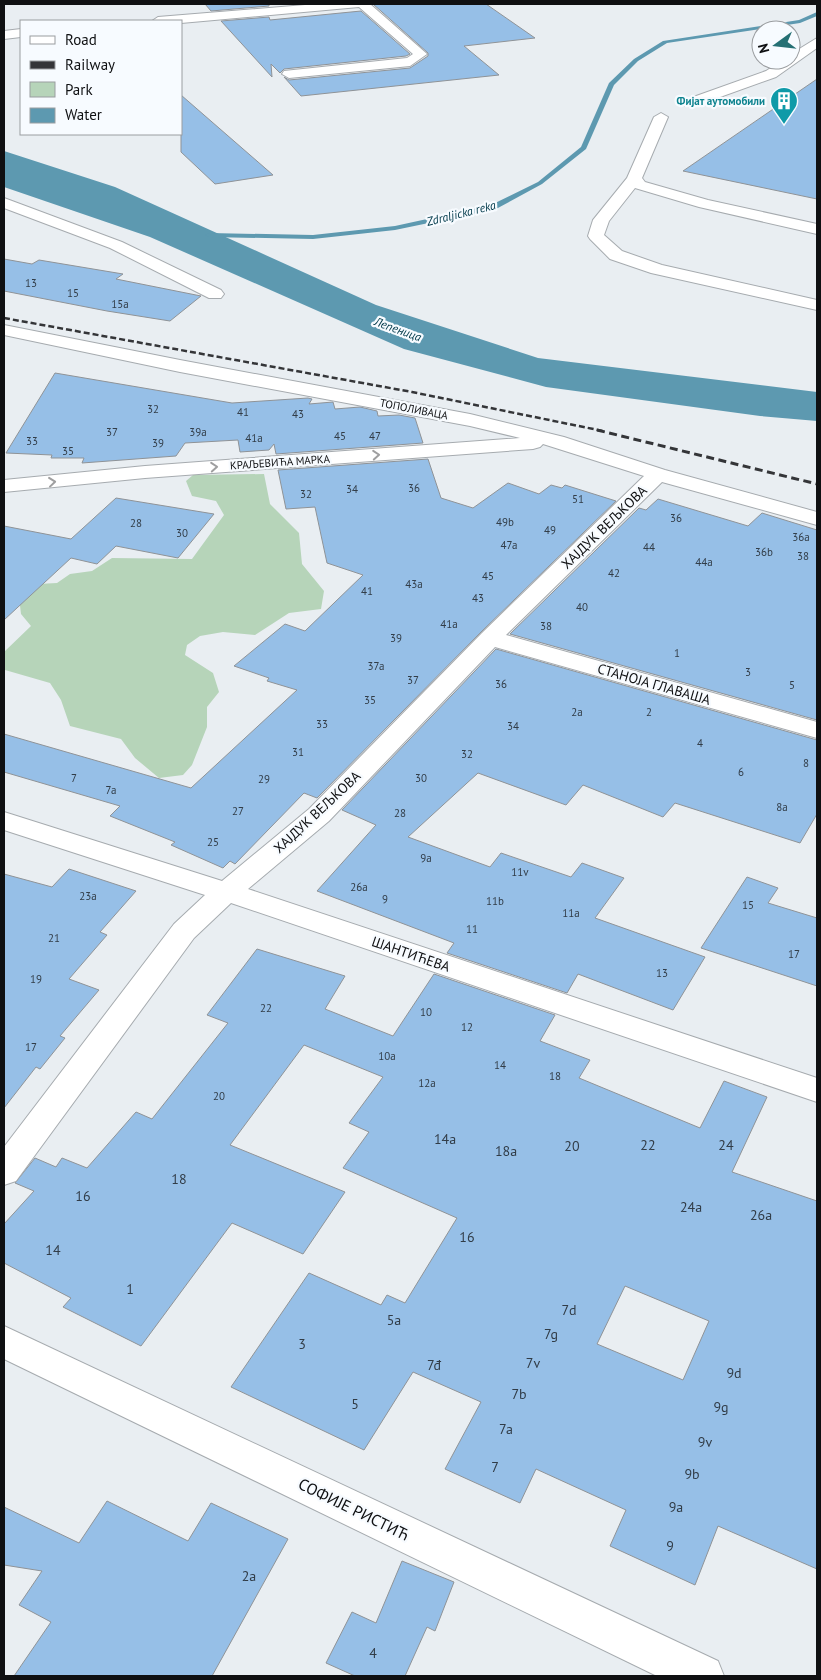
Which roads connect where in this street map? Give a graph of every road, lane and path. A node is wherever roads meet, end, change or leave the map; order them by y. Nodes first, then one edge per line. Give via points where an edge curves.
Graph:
1 (356, 4) edge
2 (363, 4) edge
3 (170, 20) edge
4 (20, 33) edge
5 (4, 35) edge
6 (817, 42) edge
7 (289, 74) dead end
8 (690, 103) junction
9 (666, 107) junction
10 (706, 114) dead end
11 (678, 120) dead end
12 (634, 179) junction
13 (4, 203) edge
14 (817, 229) edge
15 (215, 294) dead end
16 (817, 305) edge
17 (4, 330) edge
18 (557, 441) junction
19 (658, 474) junction
20 (4, 486) edge
21 (817, 518) edge
22 (490, 638) junction
23 (817, 730) edge
24 (4, 821) edge
25 (227, 892) junction
26 (817, 1090) edge
27 (4, 1172) edge
28 (4, 1342) edge
29 (703, 1676) edge

1 - 3 street
2 - 7 street via 421,54 410,62
4 - 5 street
6 - 8 street via 770,74
8 - 9 street
8 - 10 street via 704,108
9 - 11 street
9 - 12 street
12 - 14 street via 640,185 705,204
12 - 16 street via 601,220 596,236 616,256 657,269
13 - 15 street via 116,246
17 - 18 street, ТОПОЛИВАЦА via 470,420
18 - 19 street, ТОПОЛИВАЦА
20 -> 18 street, КРАЉЕВИЋА МАРКА via 145,472
19 - 21 street, ТОПОЛИВАЦА
19 - 22 street, ХАЈДУК ВЕЉКОВА
22 - 23 street, СТАНОЈА ГЛАВАША
22 - 25 street, ХАЈДУК ВЕЉКОВА via 319,815
24 - 25 street, ШАНТИЋЕВА
25 - 26 street, ШАНТИЋЕВА
25 - 27 street, ХАЈДУК ВЕЉКОВА via 184,931
28 - 29 street, СОФИЈЕ РИСТИЋ

